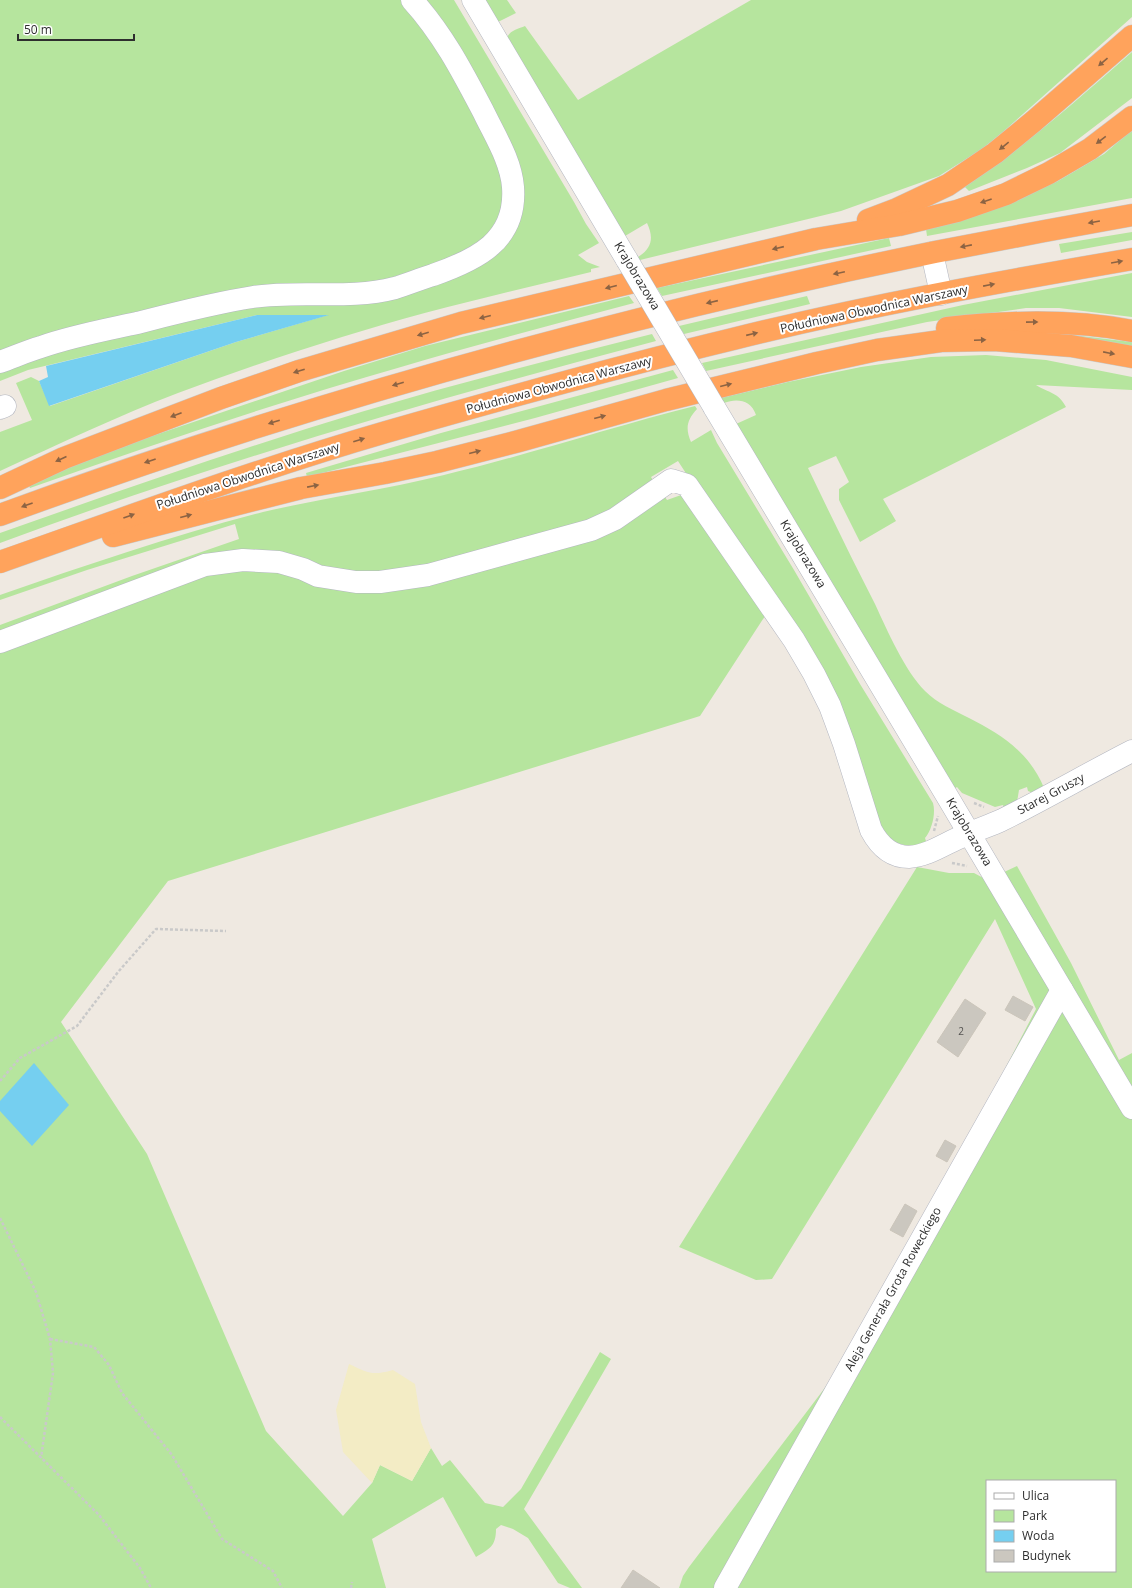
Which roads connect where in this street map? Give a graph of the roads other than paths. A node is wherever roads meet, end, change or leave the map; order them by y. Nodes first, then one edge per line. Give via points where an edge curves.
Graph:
1 (412, 0) edge
2 (473, 0) edge
3 (1132, 36) edge
4 (1132, 117) edge
5 (1132, 215) edge
6 (816, 239) junction
7 (932, 253) junction
8 (1132, 259) edge
9 (941, 294) junction
10 (1132, 331) edge
11 (1132, 358) edge
12 (0, 362) edge
13 (748, 379) junction
14 (0, 488) edge
15 (0, 515) edge
16 (0, 562) edge
17 (0, 566) edge
18 (0, 642) edge
19 (1132, 751) edge
20 (969, 833) junction
21 (1062, 990) junction
22 (1132, 1108) edge
23 (725, 1588) edge

1 - 12 street via 450,50 494,133 509,170 513,186 510,214 505,228 485,252 457,266 395,288 338,294 292,293 224,301 42,346
2 - 20 street, Krajobrazowa, bridge
3 -> 6 highway via 995,153 948,185 897,209
4 -> 6 highway via 1090,148 1049,173 1006,194 957,211
5 -> 7 highway
6 -> 14 highway via 461,323 306,368 98,444
7 - 9 street
7 -> 15 highway via 689,307 436,373 173,454
9 -> 8 highway, Południowa Obwodnica Warszawy
16 -> 9 highway, Południowa Obwodnica Warszawy via 185,496 385,432 734,338
13 -> 10 highway via 847,348 943,329 1035,322 1070,323
13 -> 11 highway via 877,350 941,341 994,340 1071,346
17 -> 13 highway via 209,510 489,449
18 - 20 street, Starej Gruszy via 205,566 235,561 279,562 318,576 356,582 380,582 428,575 591,530 615,519 671,480 687,485 794,640 814,674 830,706 871,830 877,841 886,850 908,857 923,854
19 - 20 street, Starej Gruszy via 1004,819
20 - 21 street, Krajobrazowa
21 - 22 street, Krajobrazowa
21 - 23 street, Aleja Generała Grota Roweckiego

